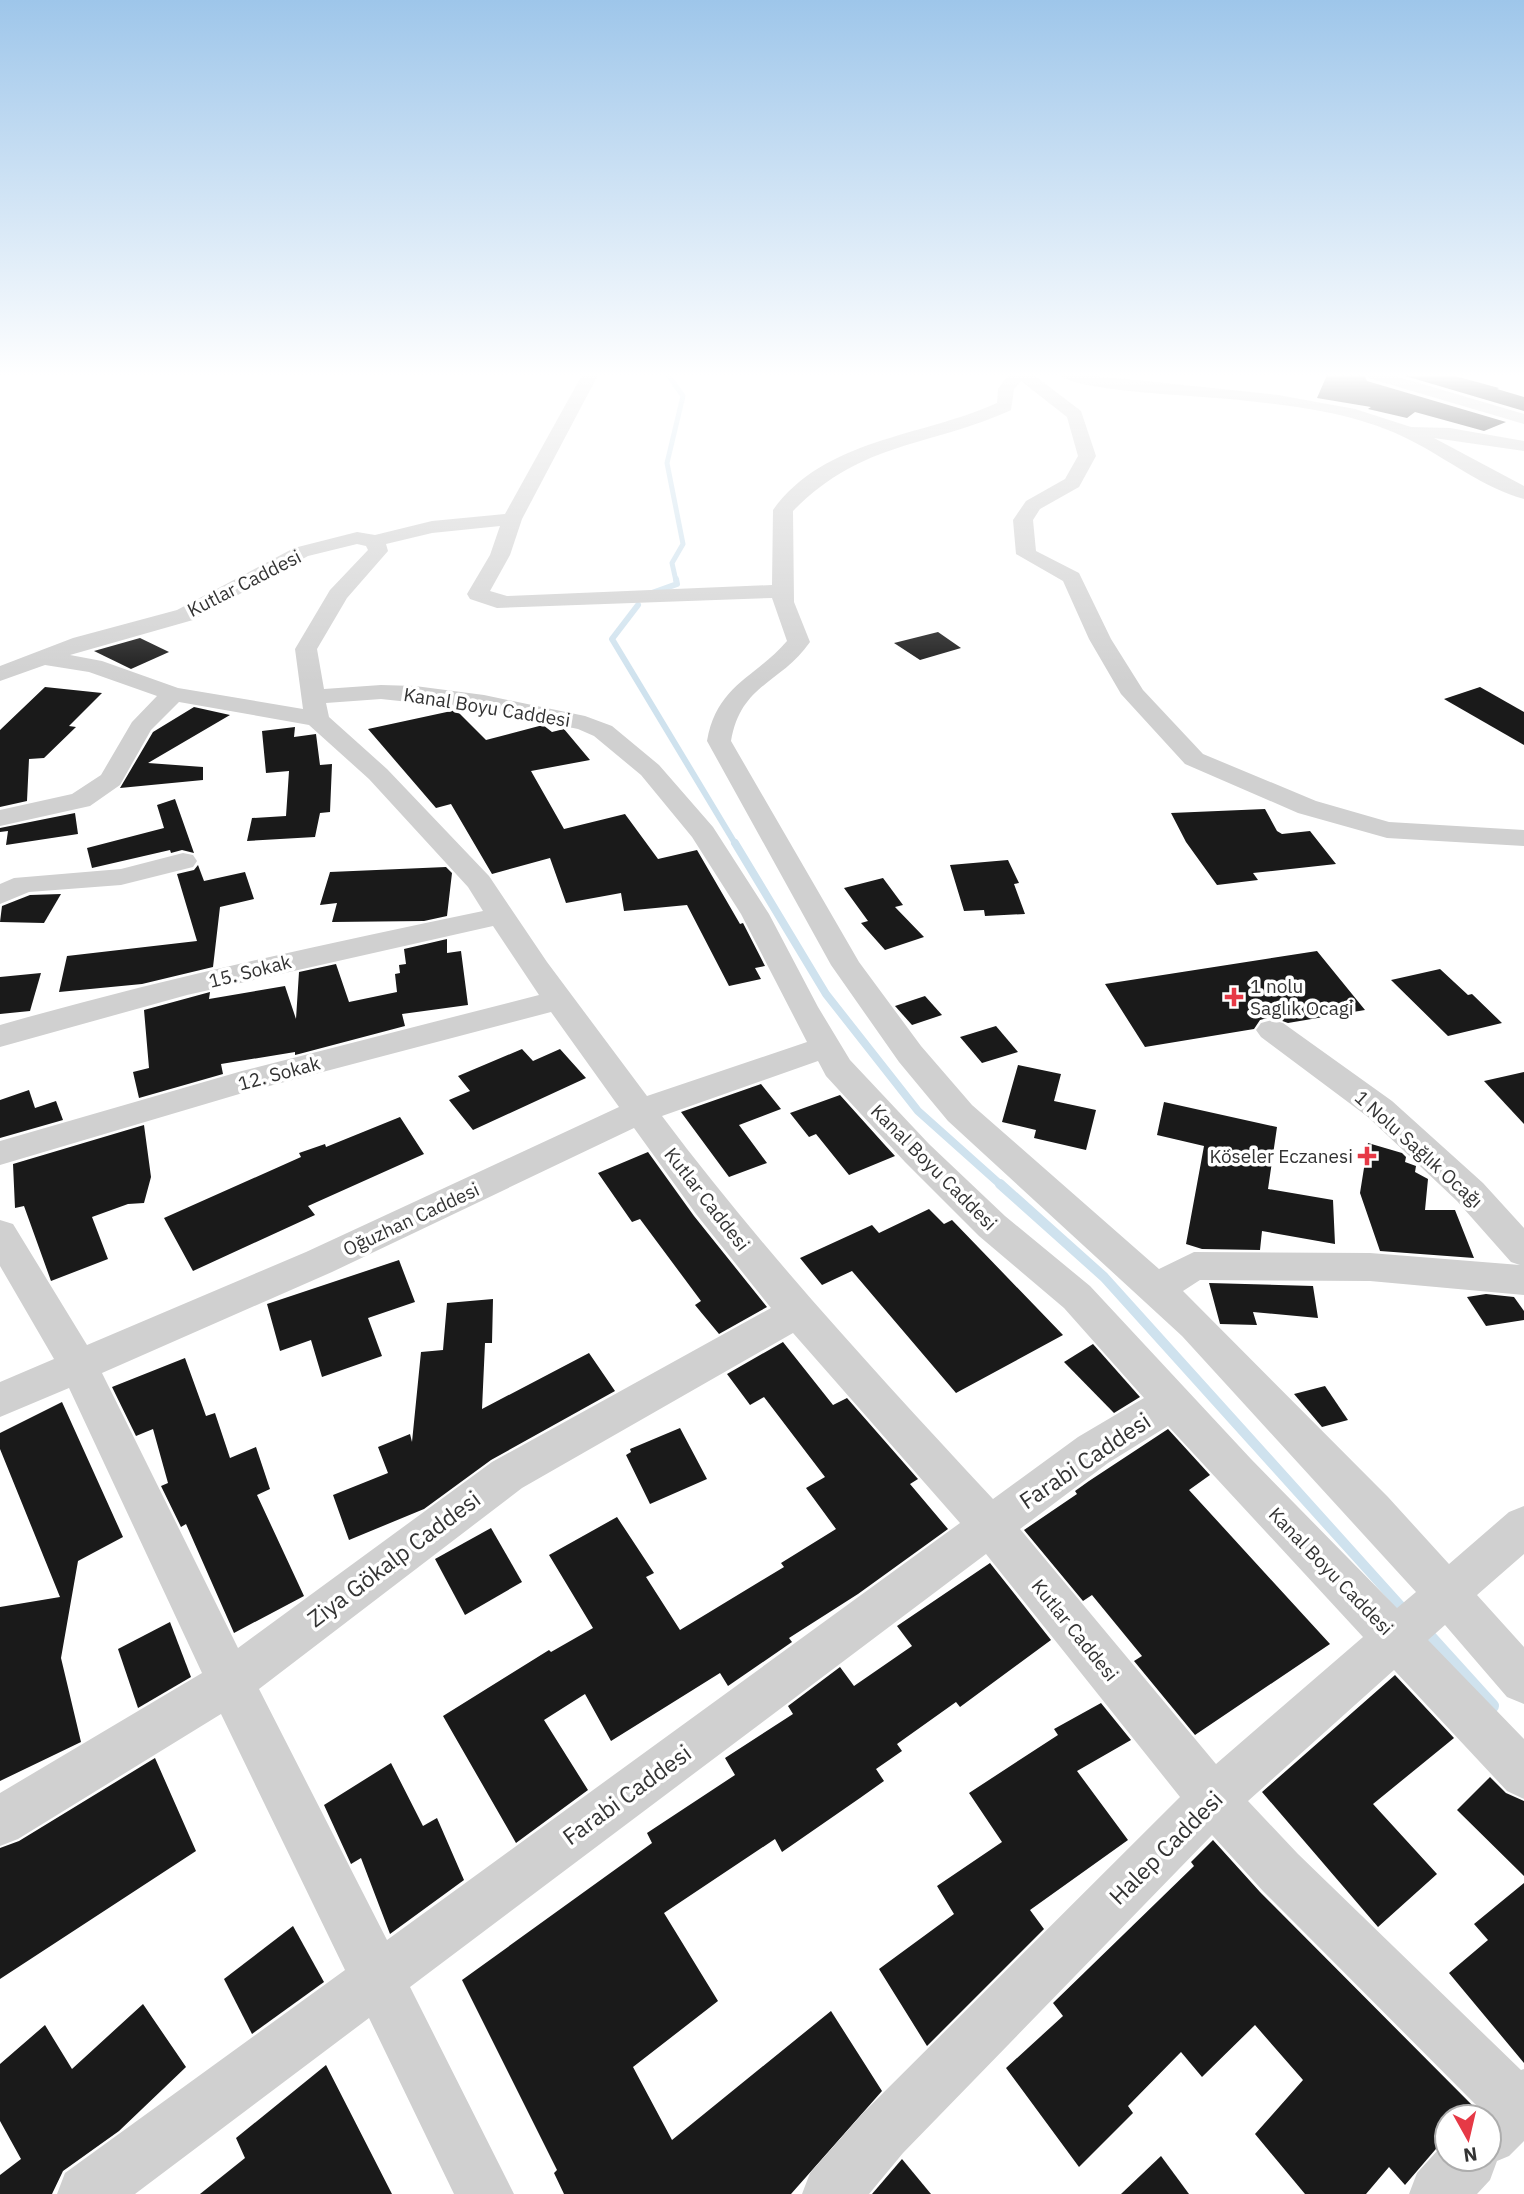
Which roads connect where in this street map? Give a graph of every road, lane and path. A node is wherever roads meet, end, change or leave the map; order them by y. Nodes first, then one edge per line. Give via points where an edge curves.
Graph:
1 (535, 477) edge
2 (821, 477) edge
3 (1075, 477) edge
4 (1491, 477) edge
5 (1524, 493) edge
6 (512, 519) junction
7 (375, 541) junction
8 (782, 591) junction
9 (43, 657) junction
10 (0, 674) edge
11 (173, 694) junction
12 (315, 708) junction
13 (0, 818) edge
14 (1524, 838) edge
15 (183, 861) dead end
16 (0, 895) edge
17 (501, 916) junction
18 (559, 1000) junction
19 (1272, 1031) dead end
20 (0, 1036) edge
21 (825, 1047) junction
22 (640, 1111) junction
23 (0, 1153) edge
24 (0, 1234) edge
25 (1524, 1252) edge
26 (1524, 1280) edge
27 (1156, 1289) junction
28 (797, 1312) junction
29 (78, 1364) junction
30 (0, 1400) edge
31 (1173, 1402) junction
32 (1524, 1526) edge
33 (991, 1527) junction
34 (1446, 1593) junction
35 (1395, 1640) junction
36 (1524, 1681) edge
37 (230, 1682) junction
38 (1524, 1774) edge
39 (1213, 1799) junction
40 (0, 1821) edge
41 (377, 1979) junction
42 (1513, 2113) edge
43 (1457, 2173) edge
44 (86, 2194) edge
45 (485, 2194) edge
46 (831, 2194) edge
47 (1438, 2194) edge

1 - 6 street
2 - 8 street via 783,510
3 - 14 street via 1033,505 1023,520 1026,554 1072,577 1100,639 1133,694 1194,759 1307,807 1387,830
4 - 5 street
6 - 7 street, Kutlar Caddesi via 432,527
6 - 8 street via 500,555 478,594 505,603
7 - 9 street, Kutlar Caddesi via 357,538 301,552 185,615
7 - 12 street via 379,551 338,595 306,649
8 - 27 street via 799,642 789,655 747,684 729,705 720,723 719,741 846,965 910,1054 960,1114
9 - 10 street, Kutlar Caddesi
9 - 11 street, Kanal Boyu Caddesi via 94,666
11 - 12 street, Kanal Boyu Caddesi via 280,712
11 - 13 street via 141,727 111,780 81,800
12 - 17 street, Kutlar Caddesi via 479,882
12 - 21 street, Kanal Boyu Caddesi via 340,693 383,691 553,716 604,731 650,771 703,832 755,914
15 - 16 street via 121,877 24,884
17 - 18 street, Kutlar Caddesi
17 - 20 street, 15. Sokak via 299,959
18 - 22 street, Kutlar Caddesi
18 - 23 street, 12. Sokak via 242,1083
19 - 25 street, 1 Nolu Sağlık Ocağı via 1380,1109 1469,1192
21 - 22 street, Oğuzhan Caddesi
21 - 31 street, Kanal Boyu Caddesi via 838,1068 917,1153 992,1226 1077,1297
22 - 28 street, Kutlar Caddesi
22 - 29 street, Oğuzhan Caddesi via 320,1262
24 - 29 street
26 - 27 street via 1370,1267 1195,1266
27 - 34 street via 1196,1325
28 - 33 street, Kutlar Caddesi
28 - 37 street, Ziya Gökalp Caddesi via 507,1475
29 - 30 street, Oğuzhan Caddesi
29 - 37 street
31 - 33 street, Farabi Caddesi via 1093,1450
31 - 35 street, Kanal Boyu Caddesi
32 - 34 street, Halep Caddesi
33 - 39 street, Kutlar Caddesi
33 - 41 street, Farabi Caddesi
34 - 35 street, Halep Caddesi
34 - 36 street
35 - 38 street, Kanal Boyu Caddesi
35 - 39 street, Halep Caddesi
37 - 40 street, Ziya Gökalp Caddesi
37 - 41 street
39 - 42 street, Kutlar Caddesi
39 - 46 street, Halep Caddesi via 883,2133
41 - 44 street, Farabi Caddesi
41 - 45 street
43 - 47 street

